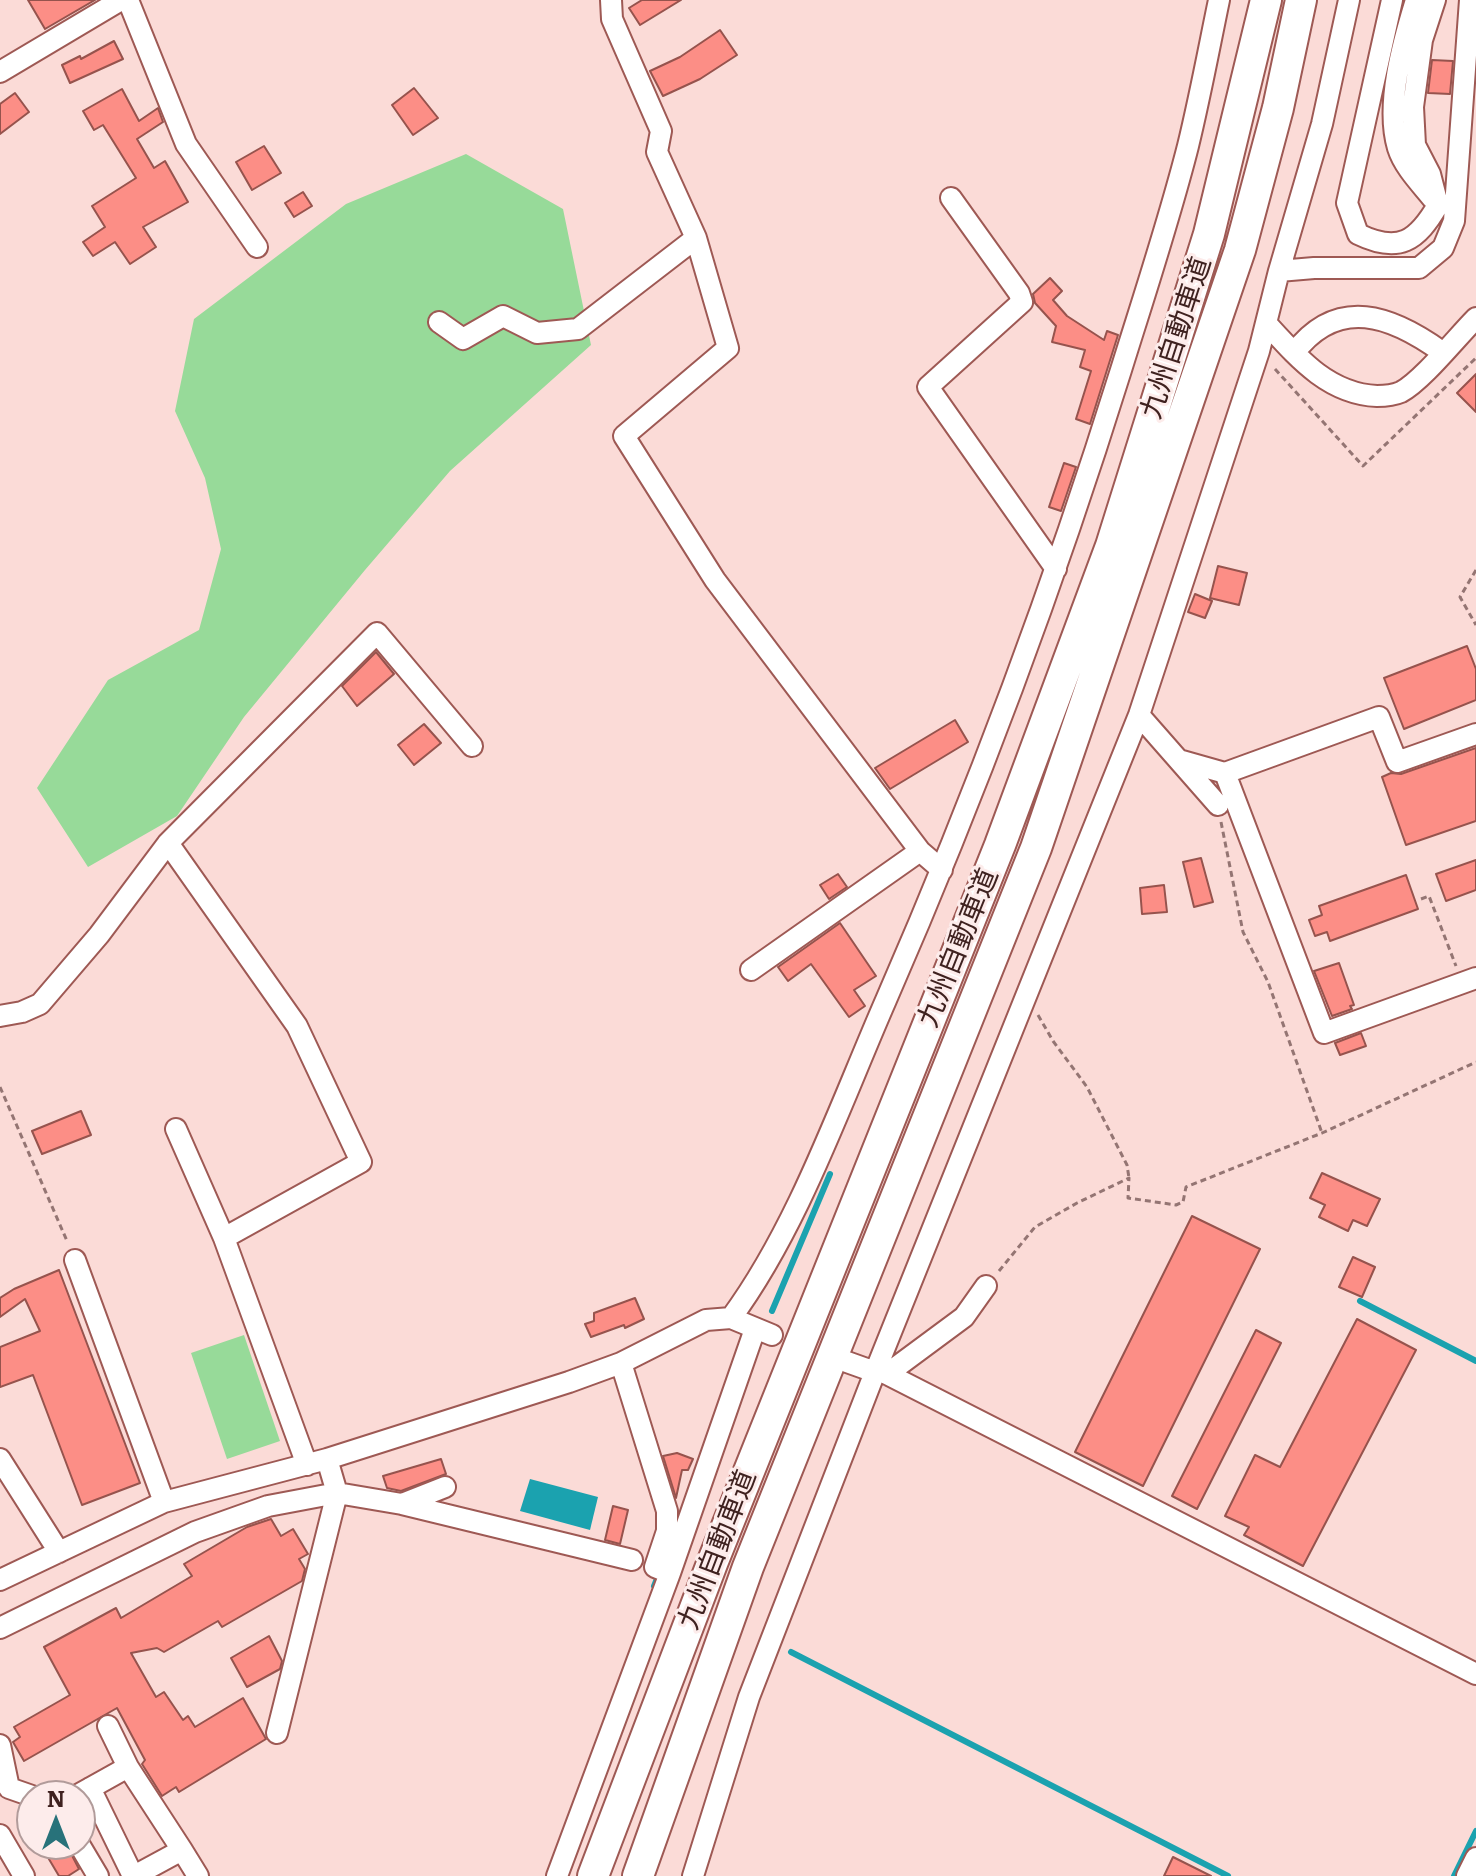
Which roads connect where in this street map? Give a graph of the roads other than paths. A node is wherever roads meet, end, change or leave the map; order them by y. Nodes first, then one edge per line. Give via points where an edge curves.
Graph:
1 (121, 0) edge
2 (128, 0) edge
3 (611, 0) edge
4 (1219, 0) edge
5 (1266, 0) edge
6 (1301, 0) edge
7 (1349, 0) edge
8 (1392, 0) edge
9 (1416, 0) edge
10 (1435, 0) edge
11 (1470, 0) edge
12 (0, 72) edge
13 (951, 198) dead end
14 (1438, 205) junction
15 (696, 238) junction
16 (257, 247) dead end
17 (1279, 271) junction
18 (1476, 318) edge
19 (439, 322) dead end
20 (1266, 323) junction
21 (1442, 352) junction
22 (1294, 353) junction
23 (1056, 569) junction
24 (1139, 715) junction
25 (1476, 734) edge
26 (472, 746) dead end
27 (1179, 760) junction
28 (1225, 773) junction
29 (1218, 805) road end
30 (168, 843) junction
31 (920, 851) junction
32 (942, 870) junction
33 (751, 970) dead end
34 (1469, 980) edge
35 (0, 1016) edge
36 (176, 1129) dead end
37 (224, 1238) junction
38 (75, 1260) road end
39 (986, 1286) road end
40 (731, 1318) junction
41 (847, 1362) dead end
42 (621, 1363) junction
43 (880, 1371) junction
44 (0, 1459) edge
45 (327, 1459) junction
46 (307, 1465) junction
47 (445, 1487) dead end
48 (337, 1493) junction
49 (164, 1502) junction
50 (402, 1504) junction
51 (59, 1552) junction
52 (632, 1560) dead end
53 (662, 1570) junction
54 (0, 1580) edge
55 (0, 1628) edge
56 (1476, 1674) edge
57 (108, 1726) dead end
58 (277, 1733) dead end
59 (0, 1745) edge
60 (128, 1767) junction
61 (96, 1785) edge
62 (16, 1790) edge
63 (96, 1813) edge
64 (0, 1835) edge
65 (182, 1850) junction
66 (1476, 1858) edge
67 (24, 1876) edge
68 (134, 1876) edge
69 (198, 1876) edge
70 (557, 1876) edge
71 (593, 1876) edge
72 (638, 1876) edge
73 (693, 1876) edge
74 (1467, 1876) edge

1 - 12 street
2 - 16 street via 186,144
3 - 15 street via 612,19 661,131 657,152
4 - 23 street via 1188,147
5 - 71 highway, 九州自動車道 via 1209,234 1111,546 1000,845 713,1561
6 - 72 highway, 九州自動車道 via 1240,250 1036,848 748,1567
7 - 17 street via 1322,124
8 - 14 street via 1347,203 1358,234 1377,243 1400,242 1423,231
9 - 14 street via 1403,41 1394,116 1398,148
10 - 14 street via 1422,40 1413,107 1415,145
11 - 17 street via 1454,221 1443,248 1419,268
13 - 23 street via 1022,302 928,387
15 - 19 street via 578,329 537,333 503,316 463,339
15 - 31 street via 728,348 624,436 715,580
17 - 20 street
18 - 21 street
20 - 22 street
20 - 24 street
21 - 22 street via 1392,322 1352,318 1317,327
21 - 22 street via 1416,381 1399,393 1382,396 1345,391
23 - 32 street
24 - 27 street
24 - 43 street
25 - 28 street via 1397,762 1379,717
26 - 30 street via 377,633
27 - 28 street
27 - 29 street
28 - 34 street via 1324,1033
30 - 35 street via 40,1004
30 - 37 street via 297,1026 361,1162
31 - 32 street
31 - 33 street
32 - 40 street via 798,1201
36 - 37 street
37 - 46 street
38 - 49 street
39 - 43 street via 964,1317
40 - 42 street via 706,1320
40 - 53 street via 764,1332
41 - 43 street
42 - 45 street
42 - 53 street via 667,1511
43 - 56 street
43 - 73 street via 749,1697
44 - 51 street
45 - 46 street
45 - 48 street
46 - 49 street
47 - 50 street
48 - 50 street
48 - 55 street via 268,1506 195,1532
48 - 58 street
49 - 51 street
50 - 52 street
51 - 54 street
53 - 70 street
57 - 60 street
59 - 62 street via 9,1788
60 - 61 street
60 - 65 street
63 - 68 street
64 - 67 street
65 - 68 street
65 - 69 street
66 - 74 street

